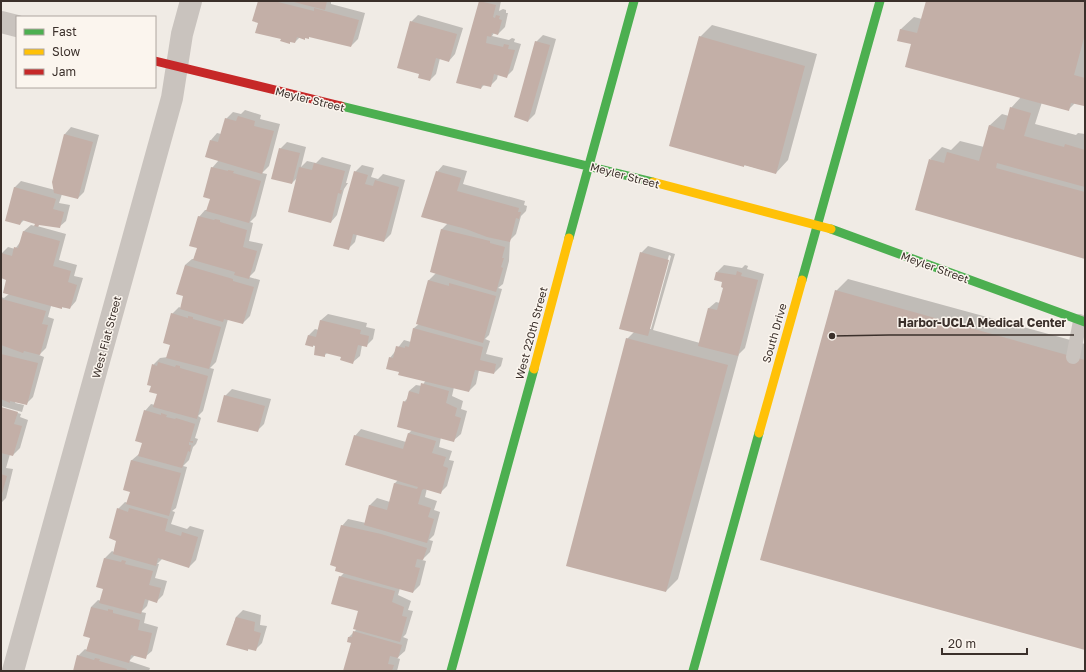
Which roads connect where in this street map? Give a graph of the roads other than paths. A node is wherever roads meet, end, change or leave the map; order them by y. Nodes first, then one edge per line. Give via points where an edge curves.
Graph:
1 (191, 1) edge
2 (634, 1) edge
3 (880, 1) edge
4 (1, 22) edge
5 (16, 26) edge
6 (156, 61) edge
7 (177, 66) junction
8 (590, 166) junction
9 (817, 224) junction
10 (1083, 322) edge
11 (1073, 357) dead end
12 (13, 671) edge
13 (451, 671) edge
14 (693, 671) edge

1 - 7 street, West Fiat Street
2 - 8 street, West 220th Street
3 - 9 street, South Drive
4 - 5 street
6 - 7 street, Meyler Street
7 - 8 street, Meyler Street
7 - 12 street, West Fiat Street via 172,98
8 - 9 street, Meyler Street
8 - 13 street, West 220th Street
9 - 10 street, Meyler Street
9 - 14 street, South Drive
10 - 11 lane

